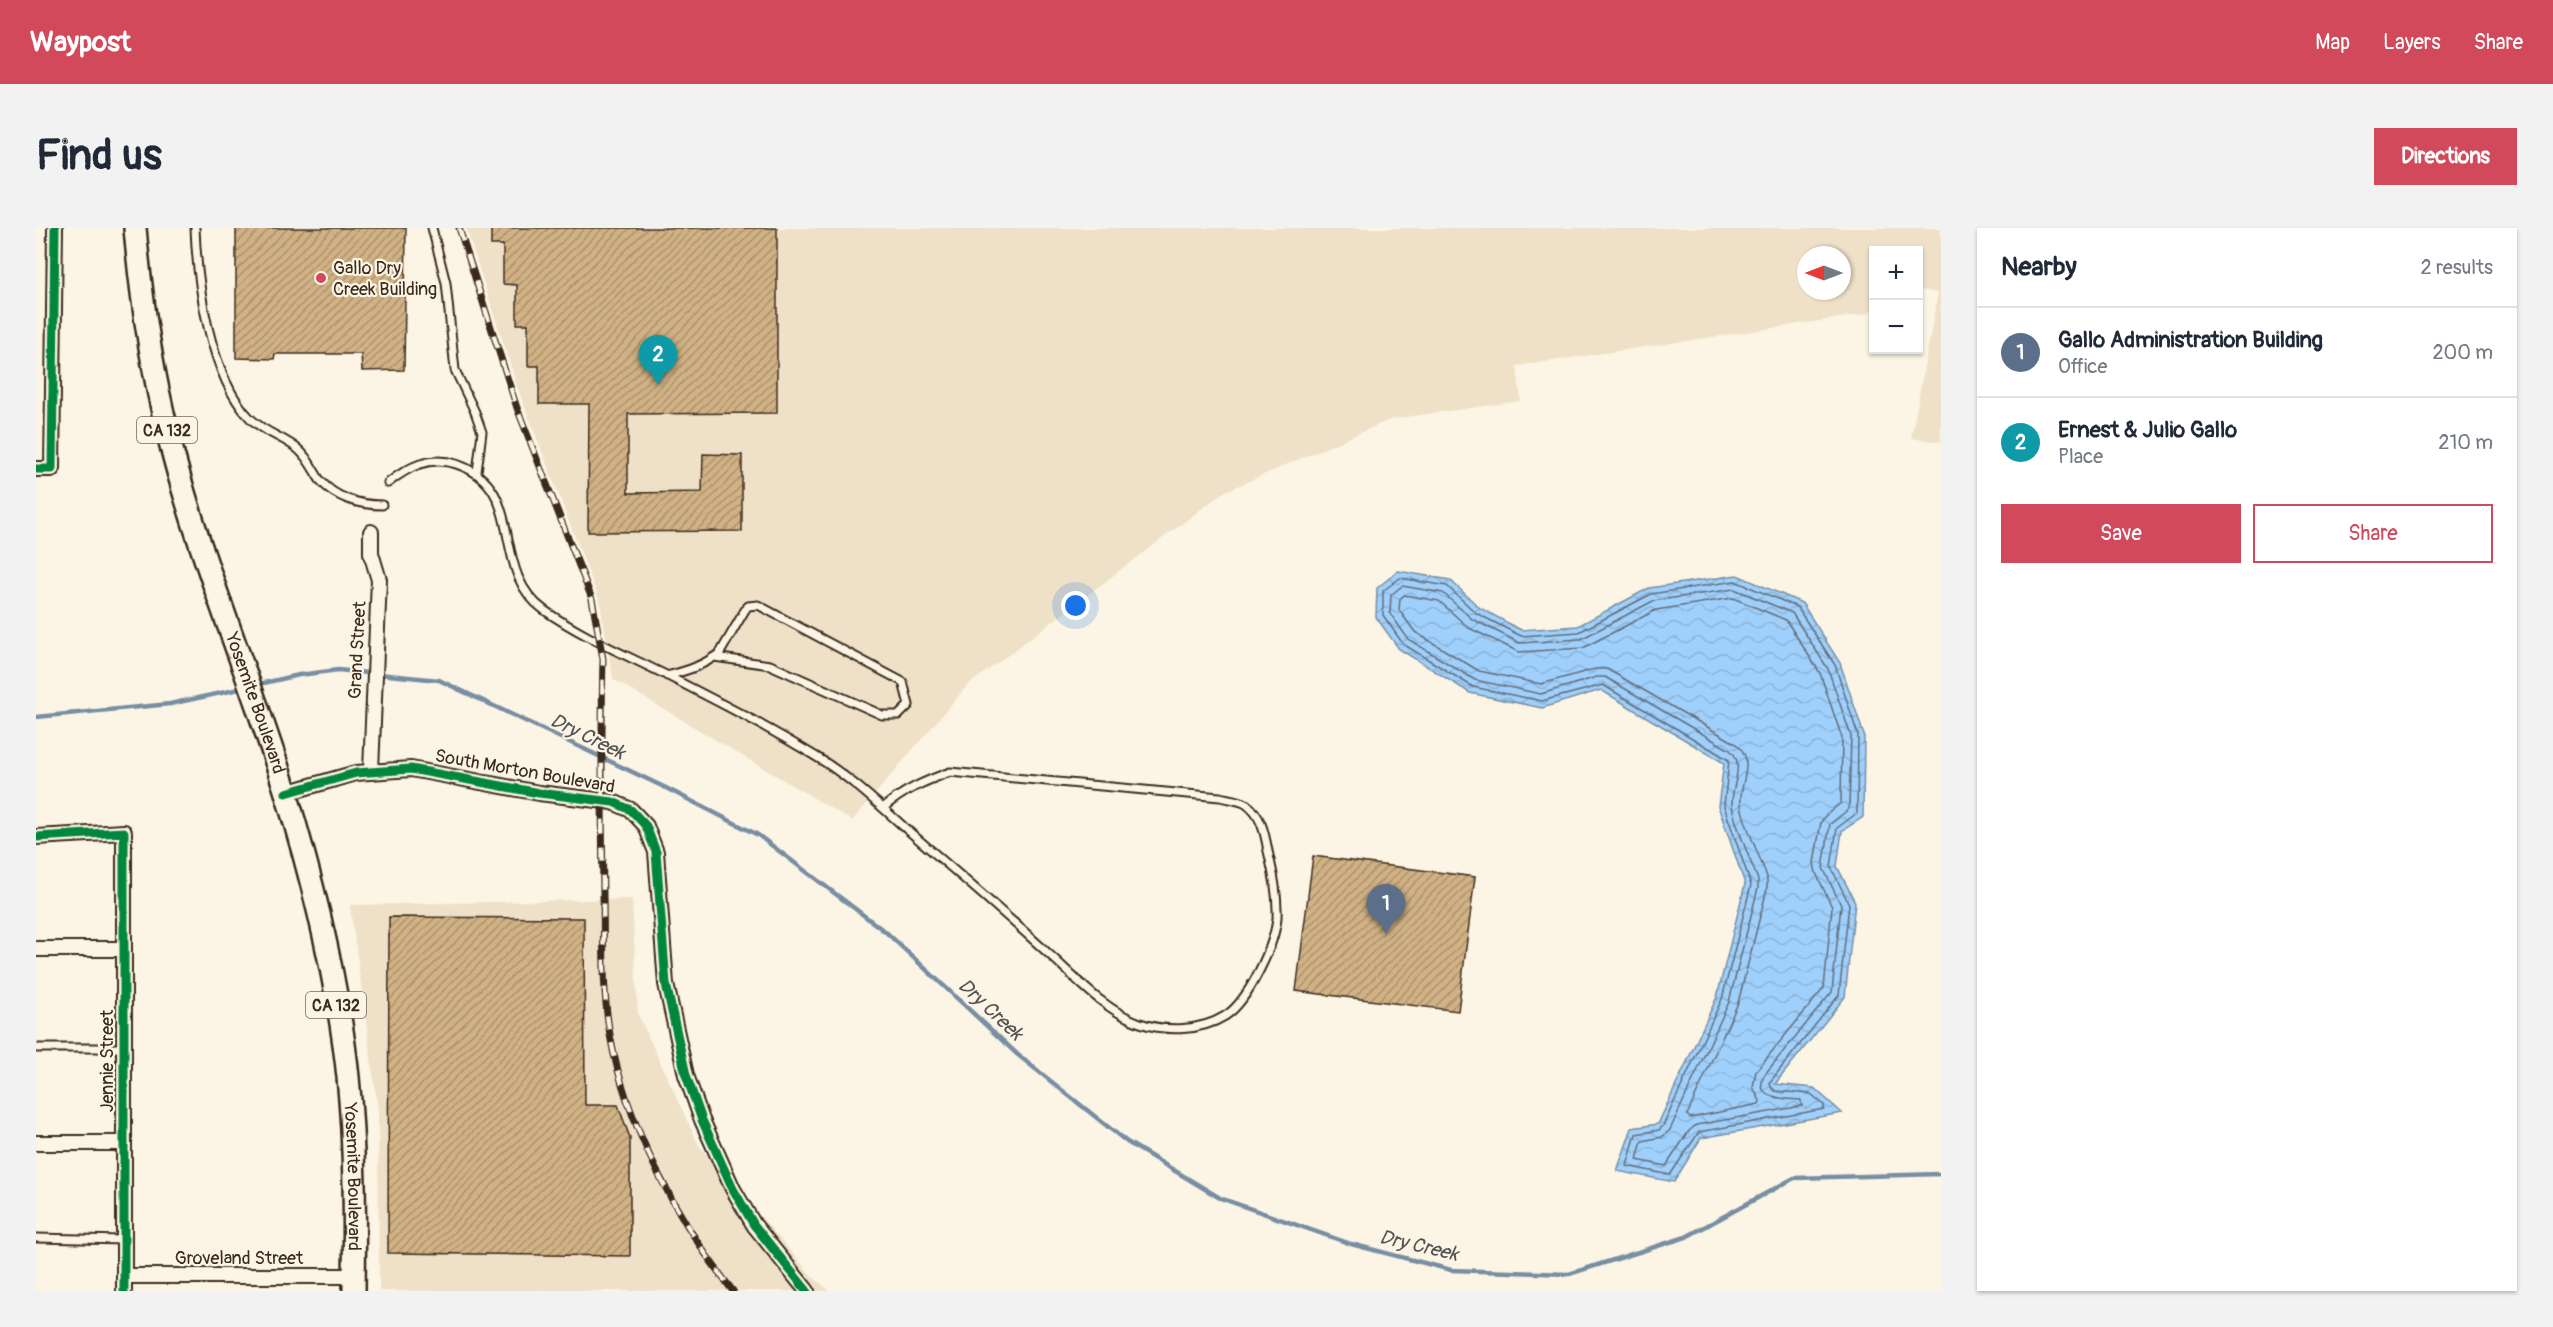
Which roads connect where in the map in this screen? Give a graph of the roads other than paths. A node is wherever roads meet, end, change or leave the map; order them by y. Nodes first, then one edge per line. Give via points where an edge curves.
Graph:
1 (55, 228) edge
2 (135, 228) edge
3 (195, 228) edge
4 (432, 228) edge
5 (36, 469) edge
6 (477, 472) junction
7 (388, 483) dead end
8 (382, 505) dead end
9 (371, 532) dead end
10 (714, 657) junction
11 (668, 676) junction
12 (371, 770) junction
13 (285, 793) junction
14 (883, 808) junction
15 (36, 837) edge
16 (36, 949) edge
17 (124, 949) junction
18 (36, 1048) edge
19 (124, 1048) junction
20 (36, 1143) edge
21 (124, 1143) junction
22 (36, 1238) edge
23 (124, 1240) junction
24 (124, 1276) junction
25 (354, 1283) edge
26 (124, 1291) edge
27 (807, 1291) edge

1 - 5 street via 52,469
2 - 13 main road, Yosemite Boulevard / CA 132 via 144,316 168,434
3 - 8 lane via 201,292 222,373 235,402 265,432 299,450 333,493
4 - 6 lane via 446,283 455,370 482,432
6 - 7 lane via 453,462 420,463
6 - 11 lane via 490,485 501,506 514,572 524,590 558,619
9 - 12 street, Grand Street via 371,553 379,580
10 - 10 lane via 770,665 882,715 899,715 909,705 903,682 758,605 748,606
10 - 11 lane via 702,666
11 - 14 lane via 817,756
12 - 13 street, South Morton Boulevard
12 - 27 street, South Morton Boulevard via 411,769 539,793 613,802 642,820 659,868 662,945 671,1017 686,1075 733,1189 754,1225
13 - 25 main road, Yosemite Boulevard / CA 132 via 318,913 348,1075 353,1136
14 - 14 lane via 899,794 950,772 1220,797 1246,804 1262,824 1275,885 1277,921 1264,961 1242,999 1226,1016 1197,1027 1172,1030 1141,1023 1107,1007
15 - 17 street, Jennie Street via 124,832
16 - 17 street
17 - 19 street, Jennie Street
18 - 19 lane
19 - 21 street, Jennie Street
20 - 21 street
21 - 23 street, Jennie Street
22 - 23 lane
23 - 24 street, Jennie Street
24 - 25 street, Groveland Street
24 - 26 street, Jennie Street

